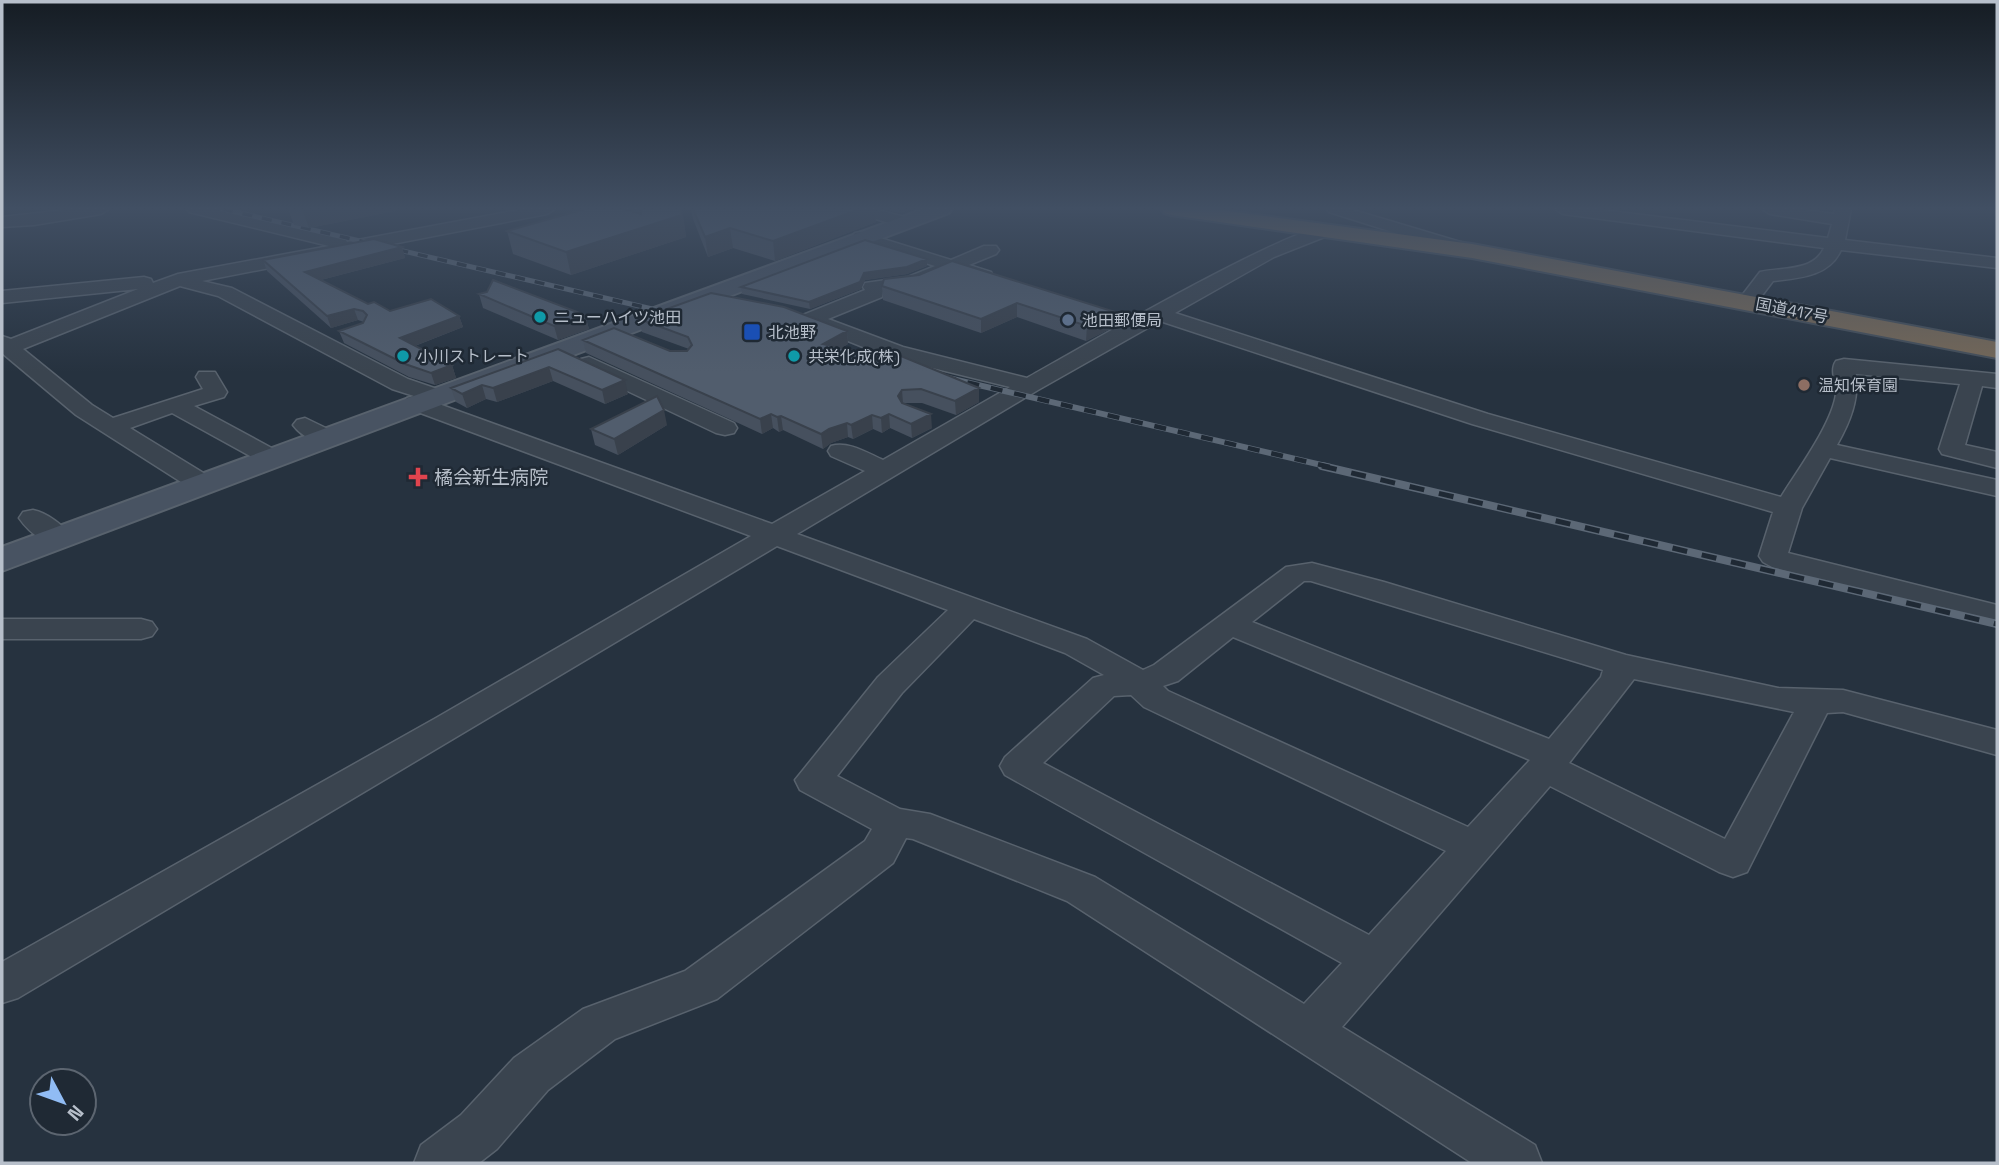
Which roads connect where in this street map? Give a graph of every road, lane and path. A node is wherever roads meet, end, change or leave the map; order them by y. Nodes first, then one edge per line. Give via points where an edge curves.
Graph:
1 (265, 263) edge
2 (791, 263) edge
3 (946, 263) edge
4 (955, 263) edge
5 (1249, 263) edge
6 (1539, 263) edge
7 (1825, 263) edge
8 (951, 265) junction
9 (178, 281) junction
10 (1004, 283) edge
11 (708, 295) junction
12 (2, 297) edge
13 (743, 302) edge
14 (1747, 302) junction
15 (1111, 317) edge
16 (1148, 320) junction
17 (613, 330) junction
18 (346, 333) edge
19 (321, 341) junction
20 (647, 344) edge
21 (5, 349) edge
22 (560, 350) junction
23 (1997, 350) edge
24 (208, 377) dead end
25 (1973, 379) junction
26 (1997, 381) edge
27 (1030, 385) junction
28 (425, 400) junction
29 (174, 404) junction
30 (110, 427) junction
31 (725, 428) dead end
32 (1823, 449) junction
33 (840, 451) dead end
34 (270, 457) junction
35 (1997, 460) edge
36 (884, 470) junction
37 (201, 483) junction
38 (1997, 488) edge
39 (1788, 508) junction
40 (775, 534) junction
41 (2, 560) edge
42 (968, 608) junction
43 (1997, 614) edge
44 (1230, 624) junction
45 (2, 629) edge
46 (141, 629) dead end
47 (1621, 664) junction
48 (1140, 683) junction
49 (1816, 702) junction
50 (1997, 743) edge
51 (1550, 761) junction
52 (894, 823) junction
53 (1473, 846) junction
54 (1374, 959) junction
55 (2, 984) edge
56 (1310, 1031) junction
57 (439, 1163) edge
58 (1517, 1163) edge

1 - 9 street
2 - 11 street
3 - 8 street
4 - 8 street
5 - 16 street
6 - 14 highway, 国道417号
7 - 14 street via 1820,268 1767,276
8 - 10 street
8 - 27 street via 912,282 873,290 801,316 896,352
9 - 12 street
9 - 19 street via 225,292
9 - 21 street
11 - 13 street
11 - 17 street
14 - 23 highway, 国道417号
15 - 16 street
16 - 27 street
16 - 39 street
17 - 20 street
17 - 22 street
18 - 19 street
19 - 28 street
21 - 30 street
22 - 28 street
22 - 31 street
24 - 29 street via 216,392
25 - 26 street
25 - 32 street via 1844,366 1847,394
25 - 35 street via 1951,449
27 - 36 street via 947,423
28 - 34 street via 315,431
28 - 40 street
29 - 30 street
29 - 34 street
30 - 37 street
32 - 38 street
32 - 39 street
33 - 36 street
34 - 37 street
36 - 40 street
37 - 41 street via 46,528
39 - 43 street via 1773,556 1784,562
40 - 42 street
40 - 55 street
42 - 48 street via 1076,646
42 - 52 street via 890,685 813,780
44 - 47 street via 1296,573 1312,572
44 - 48 street via 1166,673
44 - 51 street
45 - 46 street
47 - 49 street via 1778,699
47 - 51 street via 1617,680
48 - 53 street via 1156,699
48 - 54 street via 1105,687 1018,766
49 - 50 street via 1843,701
49 - 51 street via 1733,861
51 - 53 street
52 - 56 street via 916,824 1081,889
52 - 57 street via 879,852 701,985 599,1024 531,1074 478,1132
53 - 54 street
54 - 56 street
56 - 58 street

